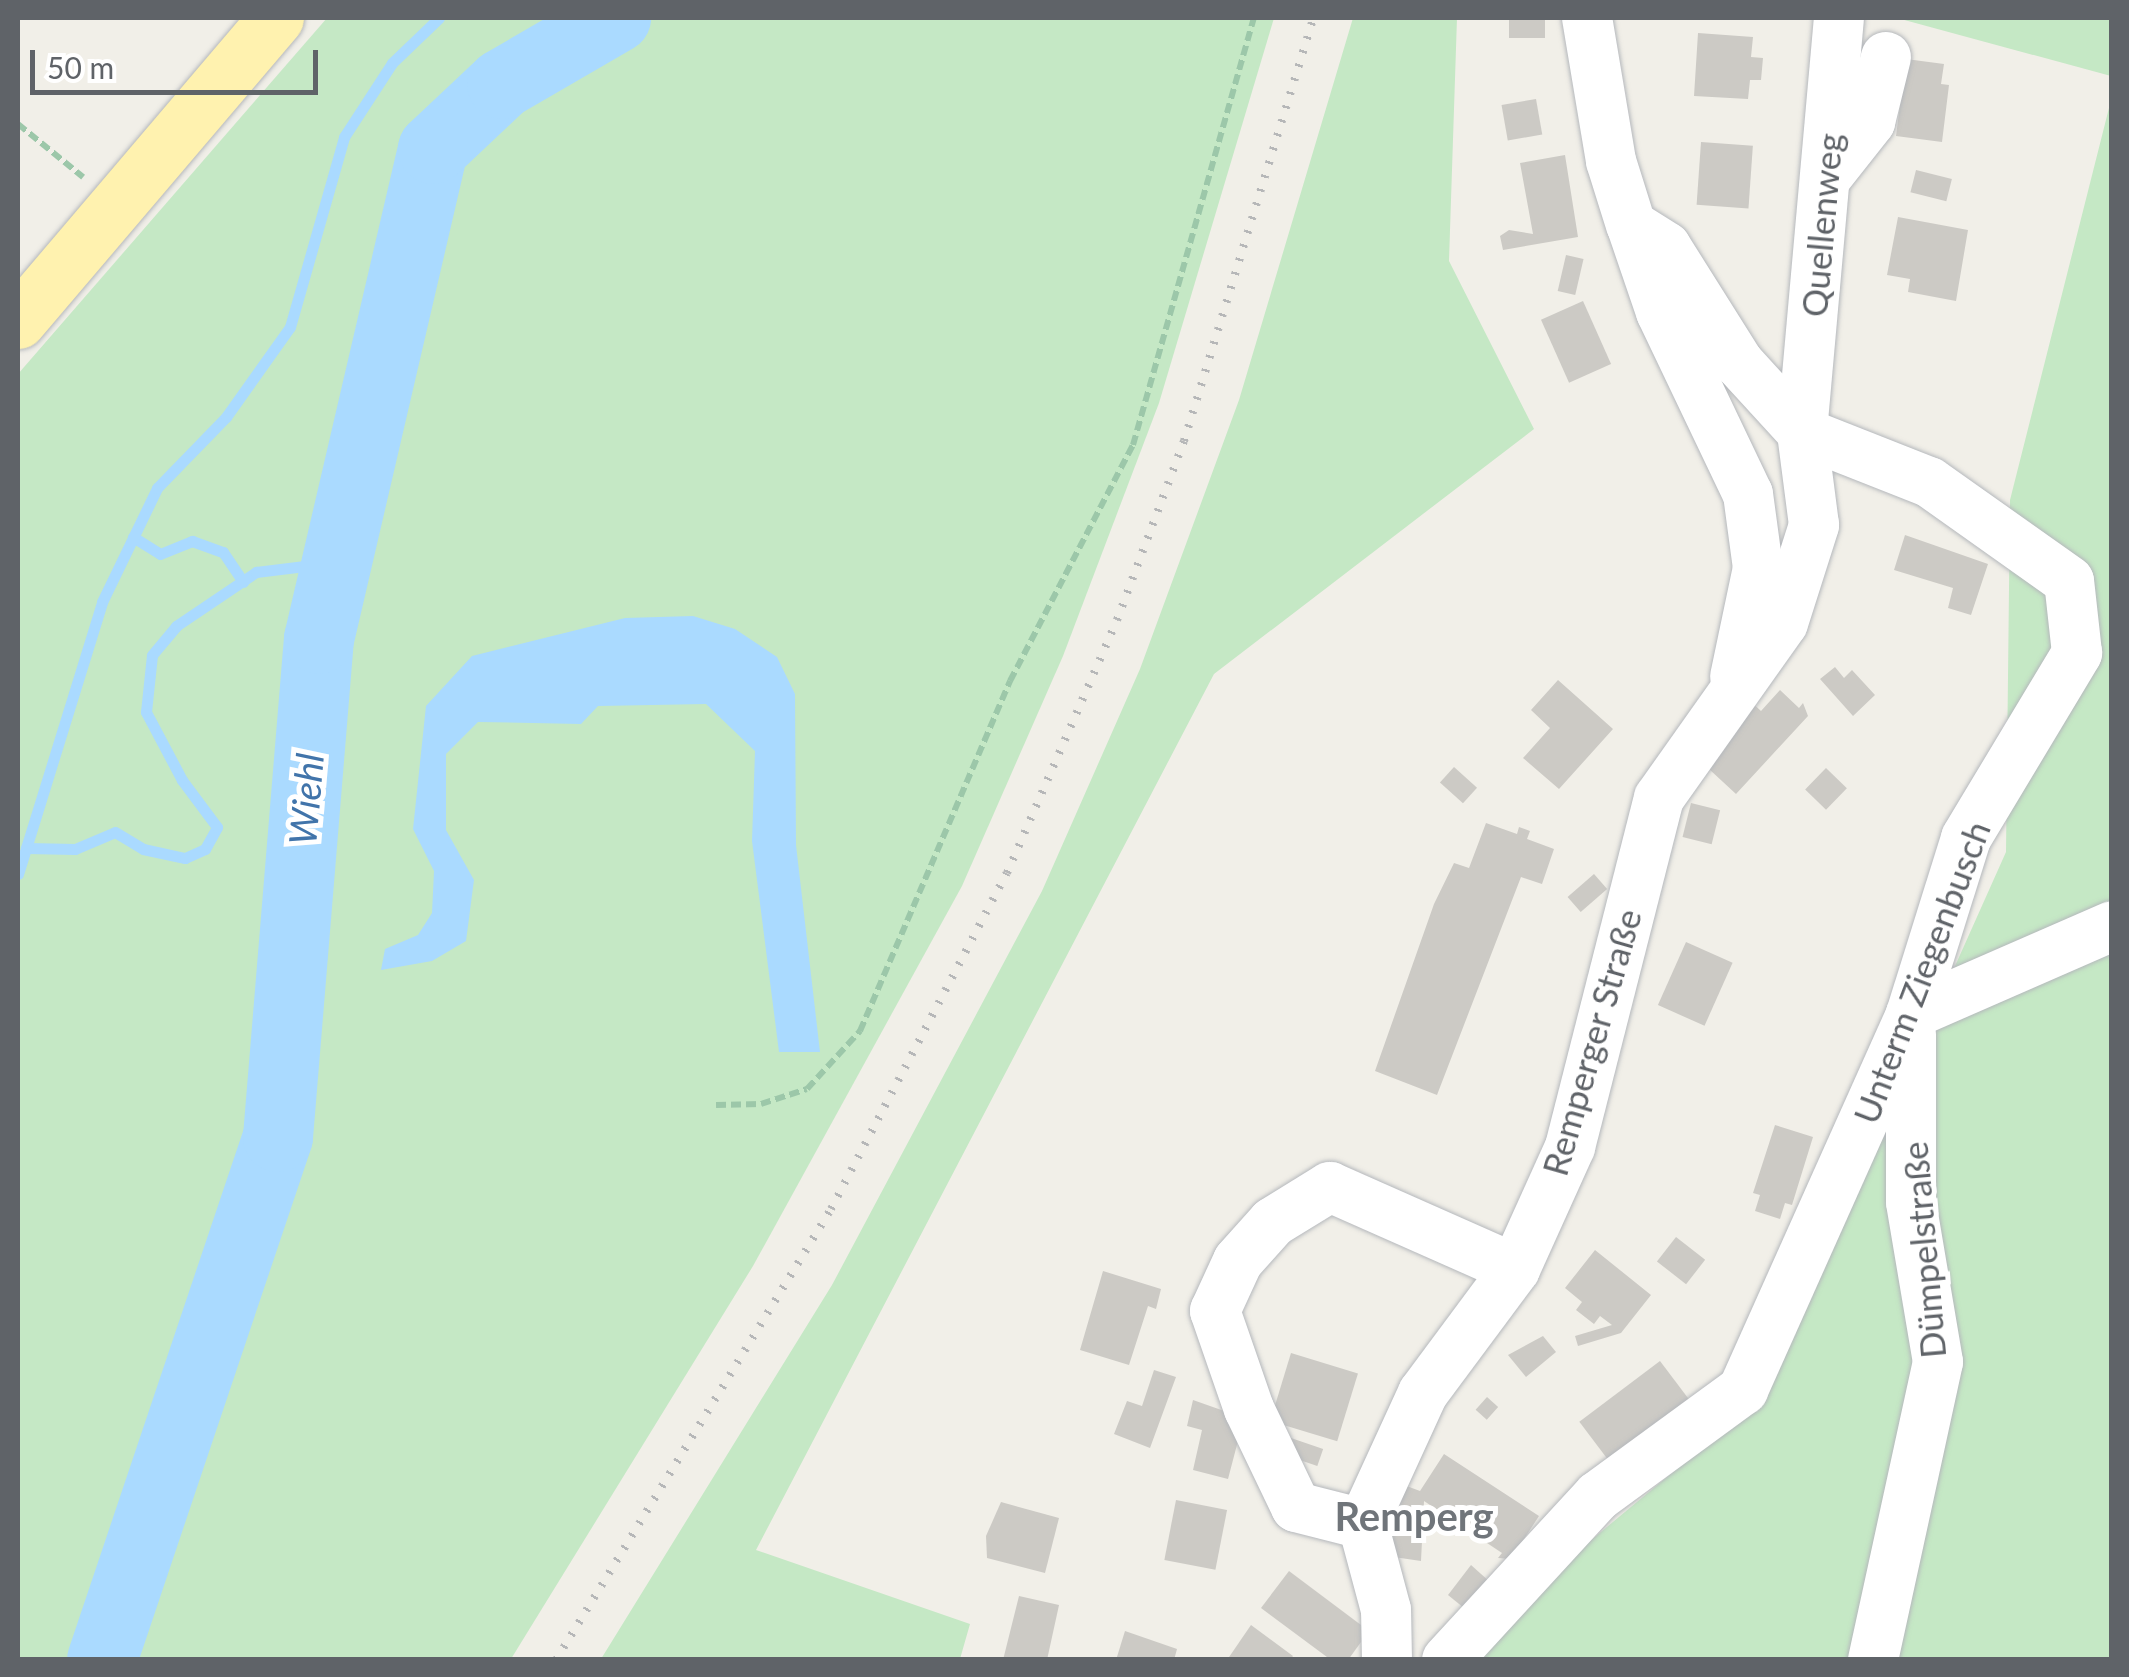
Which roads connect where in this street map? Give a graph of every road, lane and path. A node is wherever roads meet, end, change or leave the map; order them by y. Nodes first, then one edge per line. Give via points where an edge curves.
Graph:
1 (276, 18) edge
2 (1254, 18) edge
3 (1587, 18) edge
4 (1839, 18) edge
5 (1886, 58) dead end
6 (18, 124) edge
7 (1825, 179) junction
8 (92, 185) dead end
9 (1631, 225) junction
10 (18, 321) edge
11 (1802, 432) junction
12 (1731, 697) junction
13 (2112, 926) edge
14 (1912, 1014) junction
15 (716, 1105) dead end
16 (1514, 1268) junction
17 (1363, 1524) junction
18 (1387, 1660) edge
19 (1447, 1660) edge
20 (1873, 1660) edge

1 - 10 main road
2 - 15 path via 1133,446 1010,682 860,1031 807,1089 761,1104
3 - 9 street, Remperger Straße via 1611,161
4 - 7 street, Quellenweg
5 - 7 street via 1870,122
6 - 8 path
7 - 11 street, Quellenweg
9 - 11 street via 1666,247 1739,363
9 - 12 street, Remperger Straße via 1661,312 1748,494 1758,568
11 - 12 street, Remperger Straße via 1814,525 1784,623
11 - 14 street, Unterm Ziegenbusch via 1929,482 2069,581 2077,653 1966,838
12 - 16 street, Remperger Straße via 1659,798 1570,1146
13 - 14 street
14 - 19 street, Unterm Ziegenbusch via 1742,1390 1598,1496
14 - 20 street, Dümpelstraße via 1911,1202 1938,1362
16 - 17 street, Remperger Straße via 1423,1393
16 - 17 street via 1330,1187 1273,1222 1238,1261 1216,1311 1249,1410 1296,1506
17 - 18 street via 1386,1610

